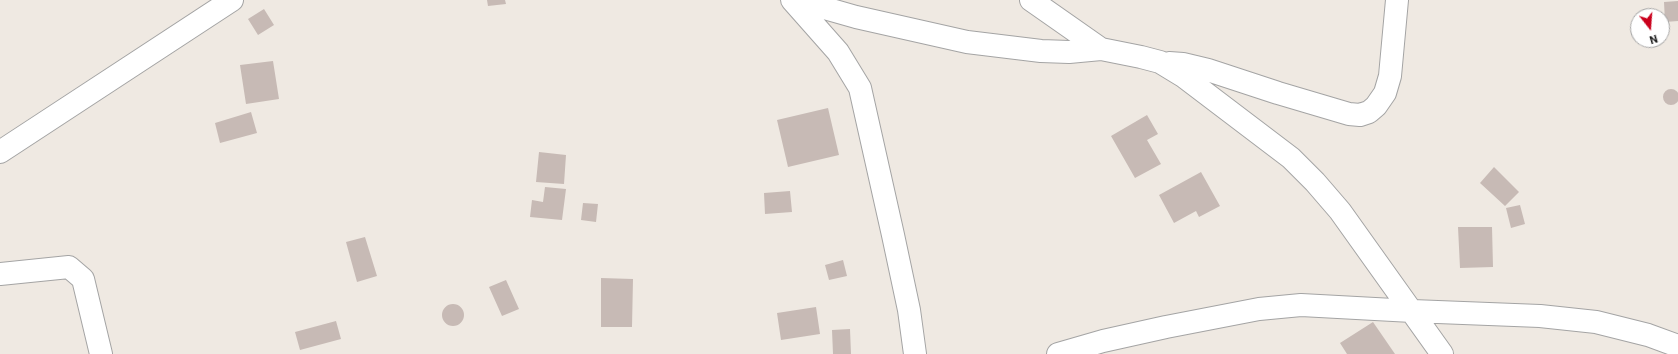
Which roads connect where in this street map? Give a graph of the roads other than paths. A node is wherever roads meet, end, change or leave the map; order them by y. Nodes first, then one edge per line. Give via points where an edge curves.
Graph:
1 (232, 0) edge
2 (792, 0) edge
3 (796, 0) edge
4 (1031, 0) edge
5 (1397, 0) edge
6 (827, 4) edge
7 (1100, 50) junction
8 (1160, 62) junction
9 (0, 152) edge
10 (0, 274) edge
11 (1412, 311) junction
12 (1650, 345) edge
13 (1678, 346) edge
14 (101, 354) edge
15 (915, 354) edge
16 (1058, 354) edge
17 (1442, 354) edge

1 - 9 street
2 - 15 street via 838,52 860,88 909,310
3 - 6 street
4 - 7 street
5 - 8 street via 1390,76 1385,93 1376,106 1360,115 1285,96 1208,70
6 - 7 street via 967,42 1041,51
7 - 8 street
8 - 11 street via 1183,76 1291,158 1340,211
10 - 14 street via 69,267 83,279
11 - 12 street via 1547,317 1596,322
11 - 16 street via 1301,305 1259,309 1103,341
11 - 17 street
12 - 13 street

